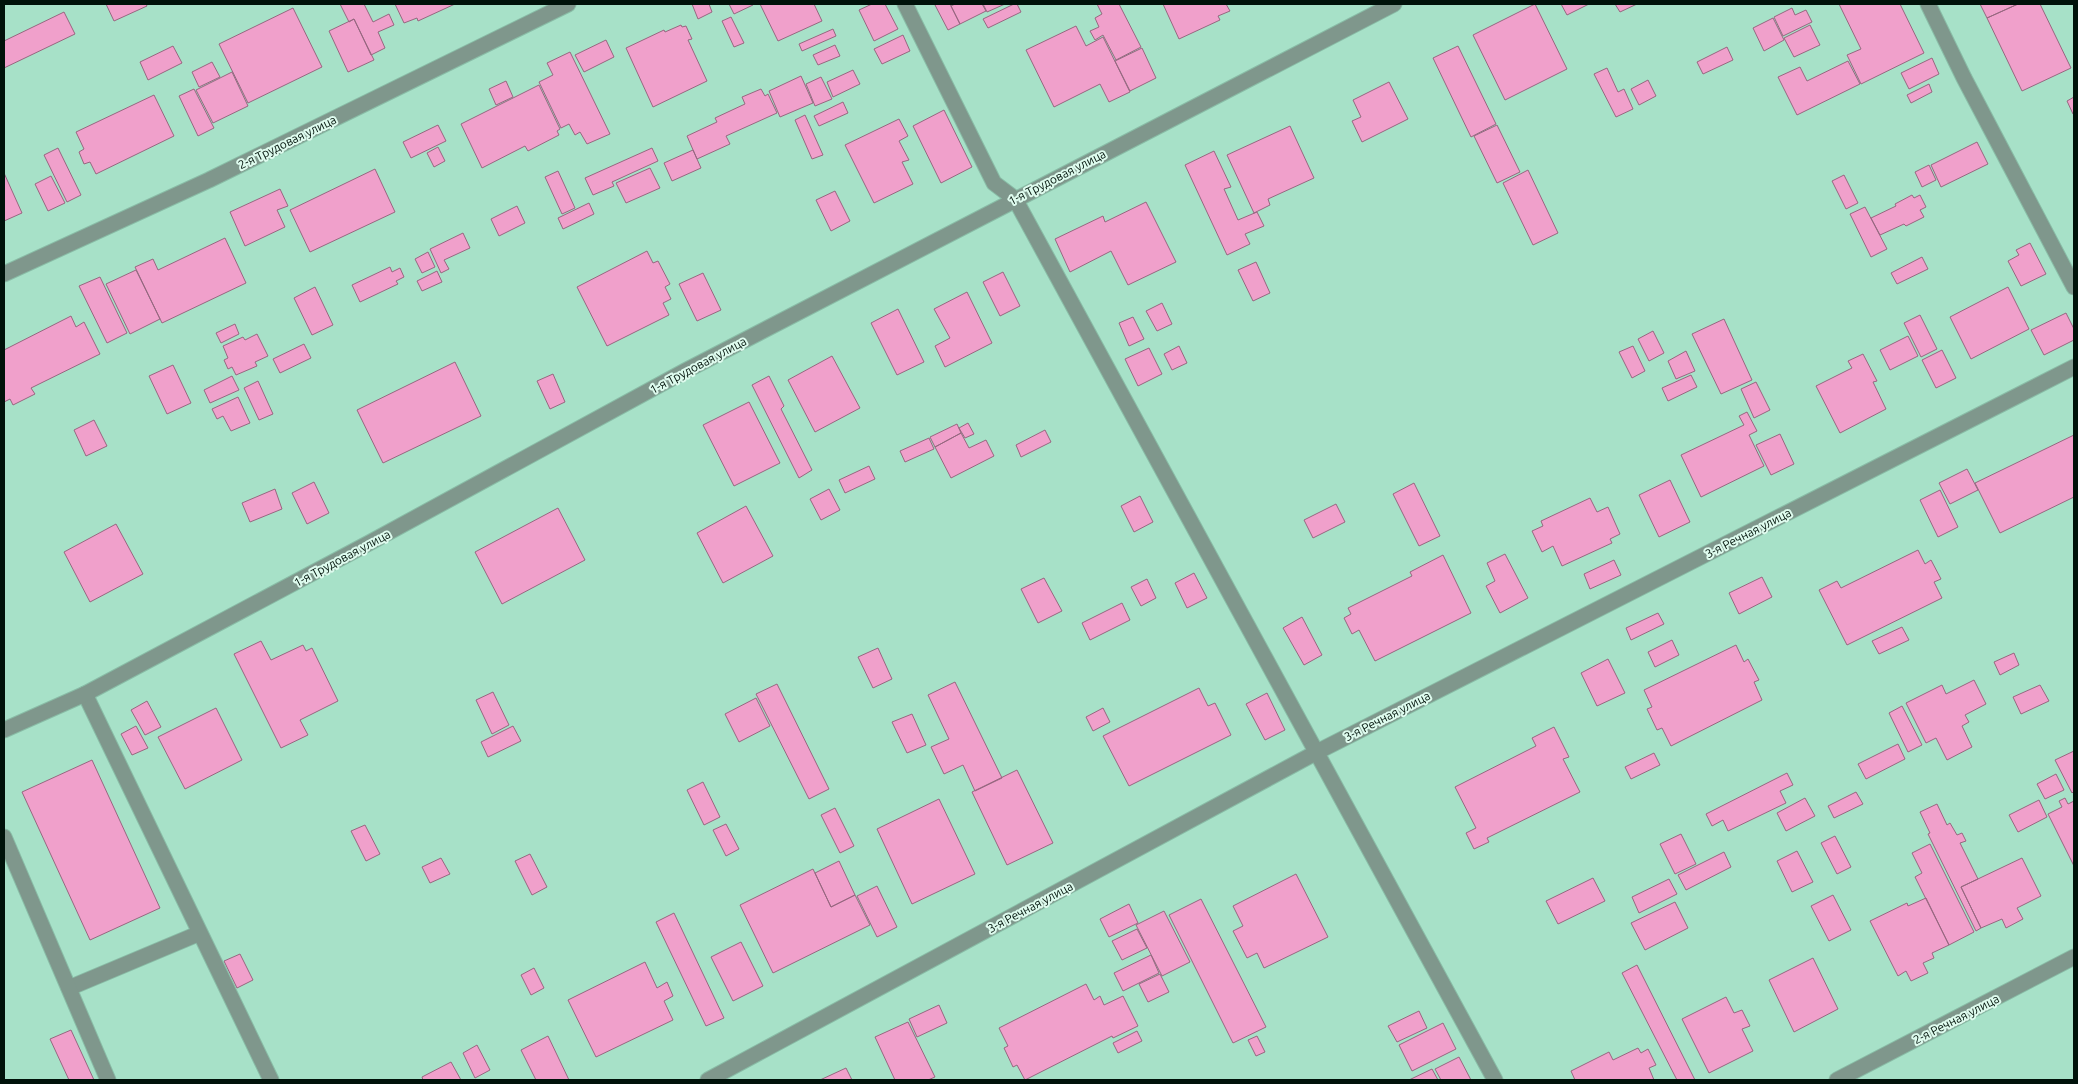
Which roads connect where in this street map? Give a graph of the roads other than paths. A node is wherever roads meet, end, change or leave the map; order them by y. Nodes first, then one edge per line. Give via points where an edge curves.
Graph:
1 (568, 4) edge
2 (905, 4) edge
3 (1394, 4) edge
4 (1928, 4) edge
5 (1014, 199) junction
6 (4, 274) edge
7 (2074, 287) edge
8 (2074, 367) edge
9 (85, 694) junction
10 (4, 730) edge
11 (1317, 752) junction
12 (4, 837) edge
13 (200, 933) junction
14 (2074, 957) edge
15 (69, 988) junction
16 (108, 1080) edge
17 (271, 1080) edge
18 (708, 1080) edge
19 (1495, 1080) edge
20 (1837, 1080) edge

1 - 6 street, 2-я Трудовая улица via 218,176
2 - 5 street via 994,183
3 - 5 street, 1-я Трудовая улица
4 - 7 street
5 - 9 street, 1-я Трудовая улица via 684,371
5 - 11 street
8 - 11 street, 3-я Речная улица
9 - 10 street, 1-я Трудовая улица
9 - 13 street
11 - 18 street, 3-я Речная улица
11 - 19 street
12 - 15 street
13 - 15 street
13 - 17 street
14 - 20 street, 2-я Речная улица
15 - 16 street

